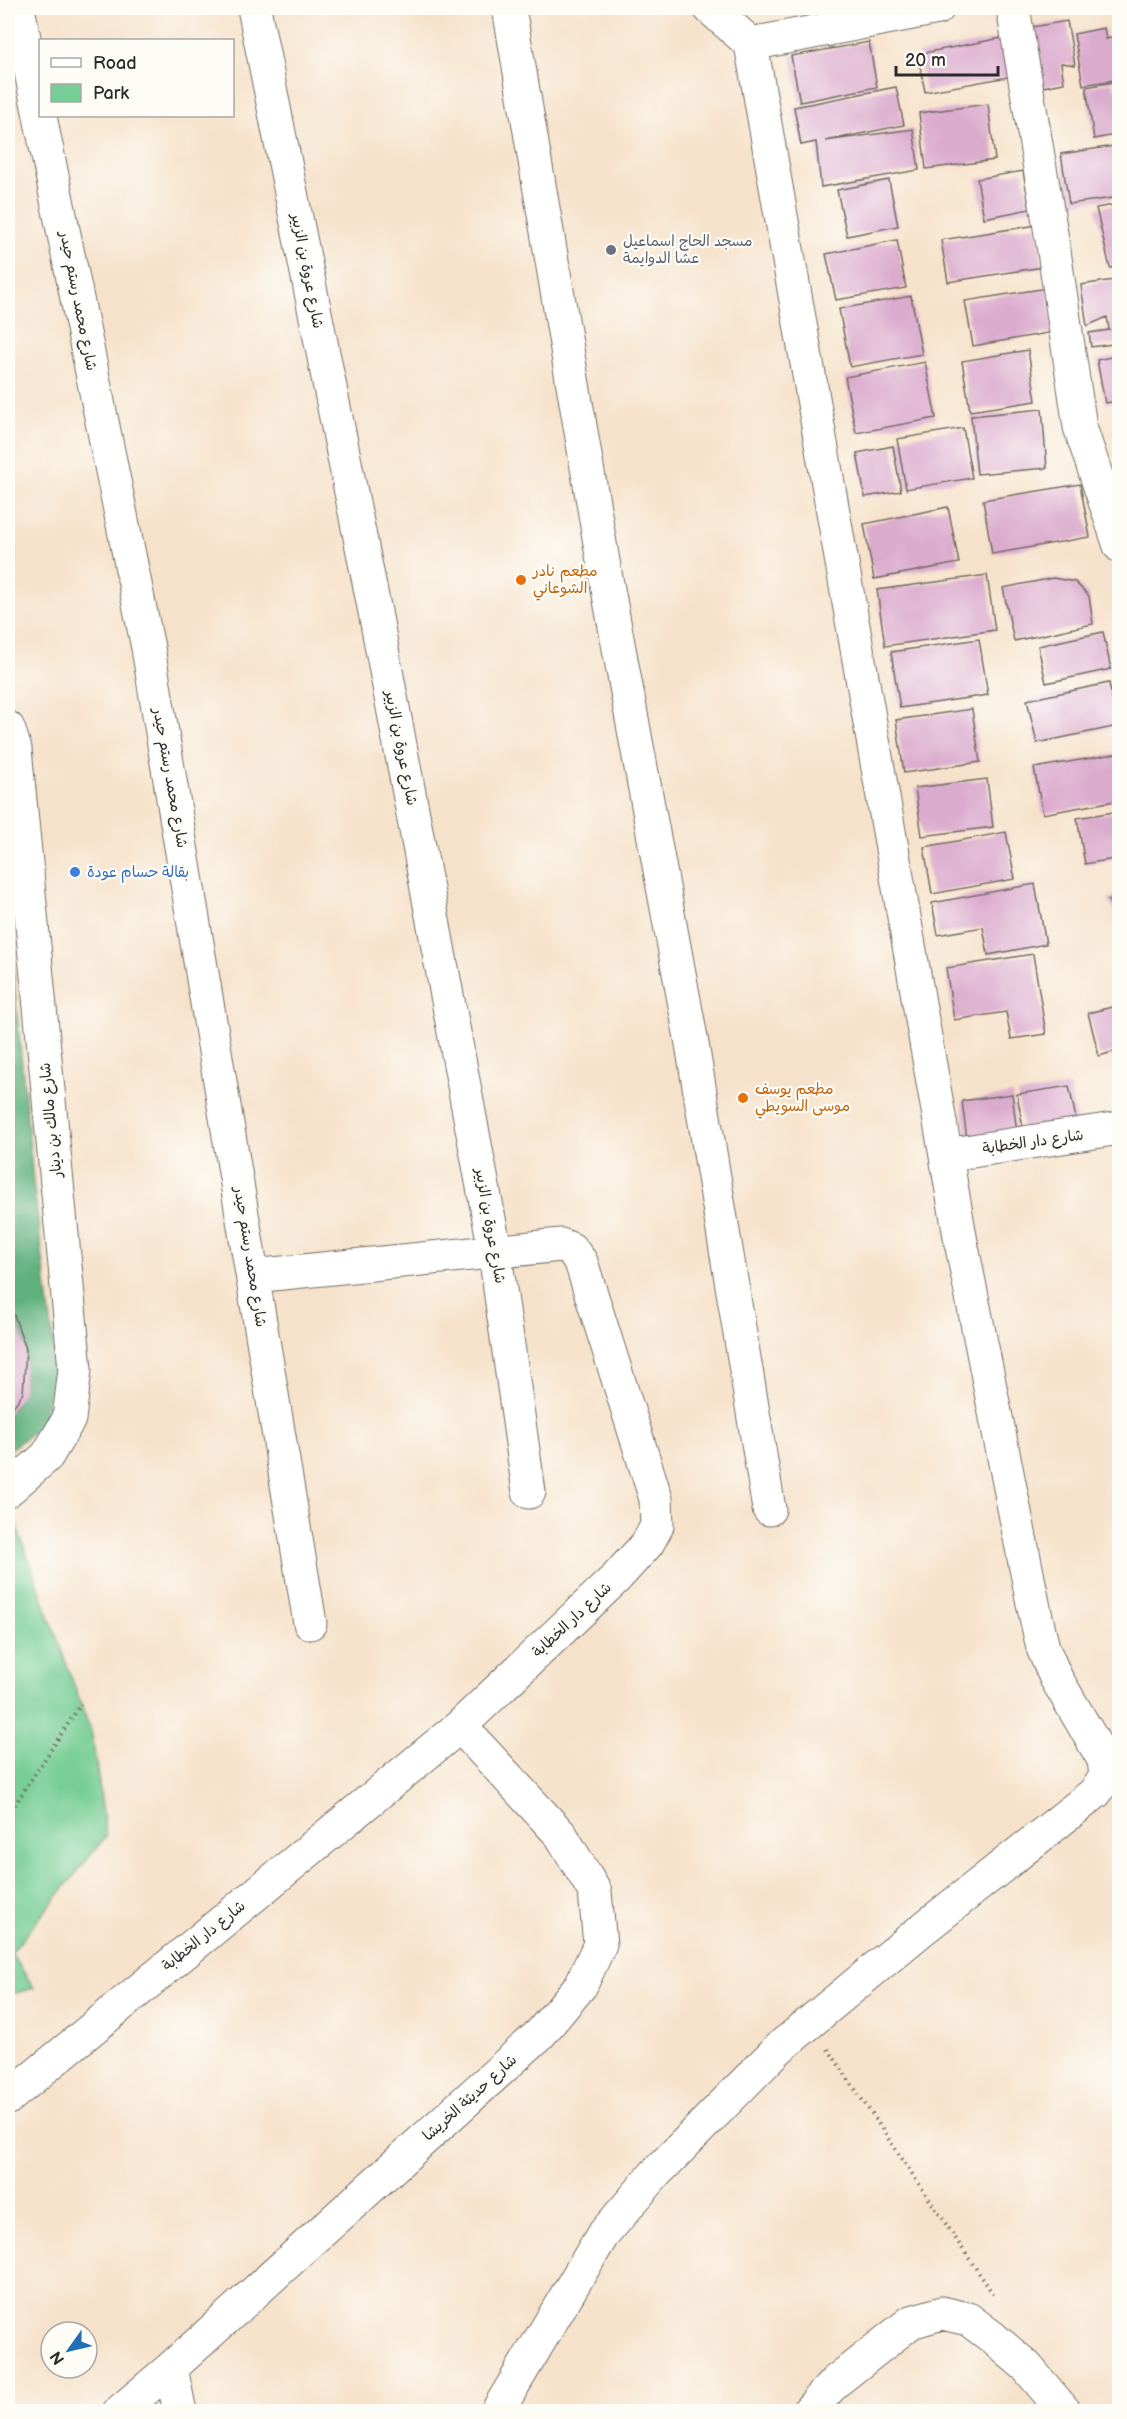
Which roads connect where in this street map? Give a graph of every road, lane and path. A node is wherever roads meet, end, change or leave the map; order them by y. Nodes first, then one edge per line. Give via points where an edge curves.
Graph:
1 (18, 8) edge
2 (254, 8) edge
3 (509, 8) edge
4 (710, 8) edge
5 (938, 8) edge
6 (1012, 8) edge
7 (751, 44) junction
8 (39, 111) edge
9 (40, 117) edge
10 (1119, 546) edge
11 (8, 728) edge
12 (1119, 1128) edge
13 (946, 1155) junction
14 (495, 1252) junction
15 (253, 1275) junction
16 (8, 1490) edge
17 (529, 1492) dead end
18 (769, 1509) dead end
19 (309, 1623) dead end
20 (81, 1704) dead end
21 (460, 1726) junction
22 (8, 1815) edge
23 (828, 2048) dead end
24 (8, 2098) edge
25 (1000, 2304) dead end
26 (171, 2368) junction
27 (119, 2412) edge
28 (180, 2412) edge
29 (497, 2412) edge
30 (808, 2412) edge
31 (1065, 2412) edge

1 - 8 street, شارع محمد رستم حيدر
2 - 14 street, شارع عروة بن الزبير via 375,612
3 - 18 street via 605,573 691,1038
4 - 7 street
5 - 7 street
6 - 10 street via 1080,427
7 - 13 street
9 - 15 street, شارع محمد رستم حيدر via 148,648
11 - 16 street, شارع مالك بن دينار via 15,749 75,1369 69,1419 47,1456
12 - 13 street, شارع دار الخطابة
13 - 29 street via 1043,1648 1104,1760 1106,1776 1096,1792 1062,1821 778,2048 655,2174 602,2236
14 - 15 street, شارع دار الخطابة
14 - 17 street, شارع عروة بن الزبير
14 - 21 street, شارع دار الخطابة via 561,1245 571,1249 582,1262 656,1499 657,1526 647,1544 616,1578
15 - 19 street, شارع محمد رستم حيدر
20 - 22 path
21 - 24 street, شارع دار الخطابة
21 - 26 street, شارع حديثة الخريشا via 561,1835 595,1893 600,1944 581,1985 540,2034
23 - 25 path
26 - 27 street, شارع حديثة الخريشا
26 - 28 street
30 - 31 street via 835,2382 911,2322 942,2313 968,2319 992,2337 1026,2366

